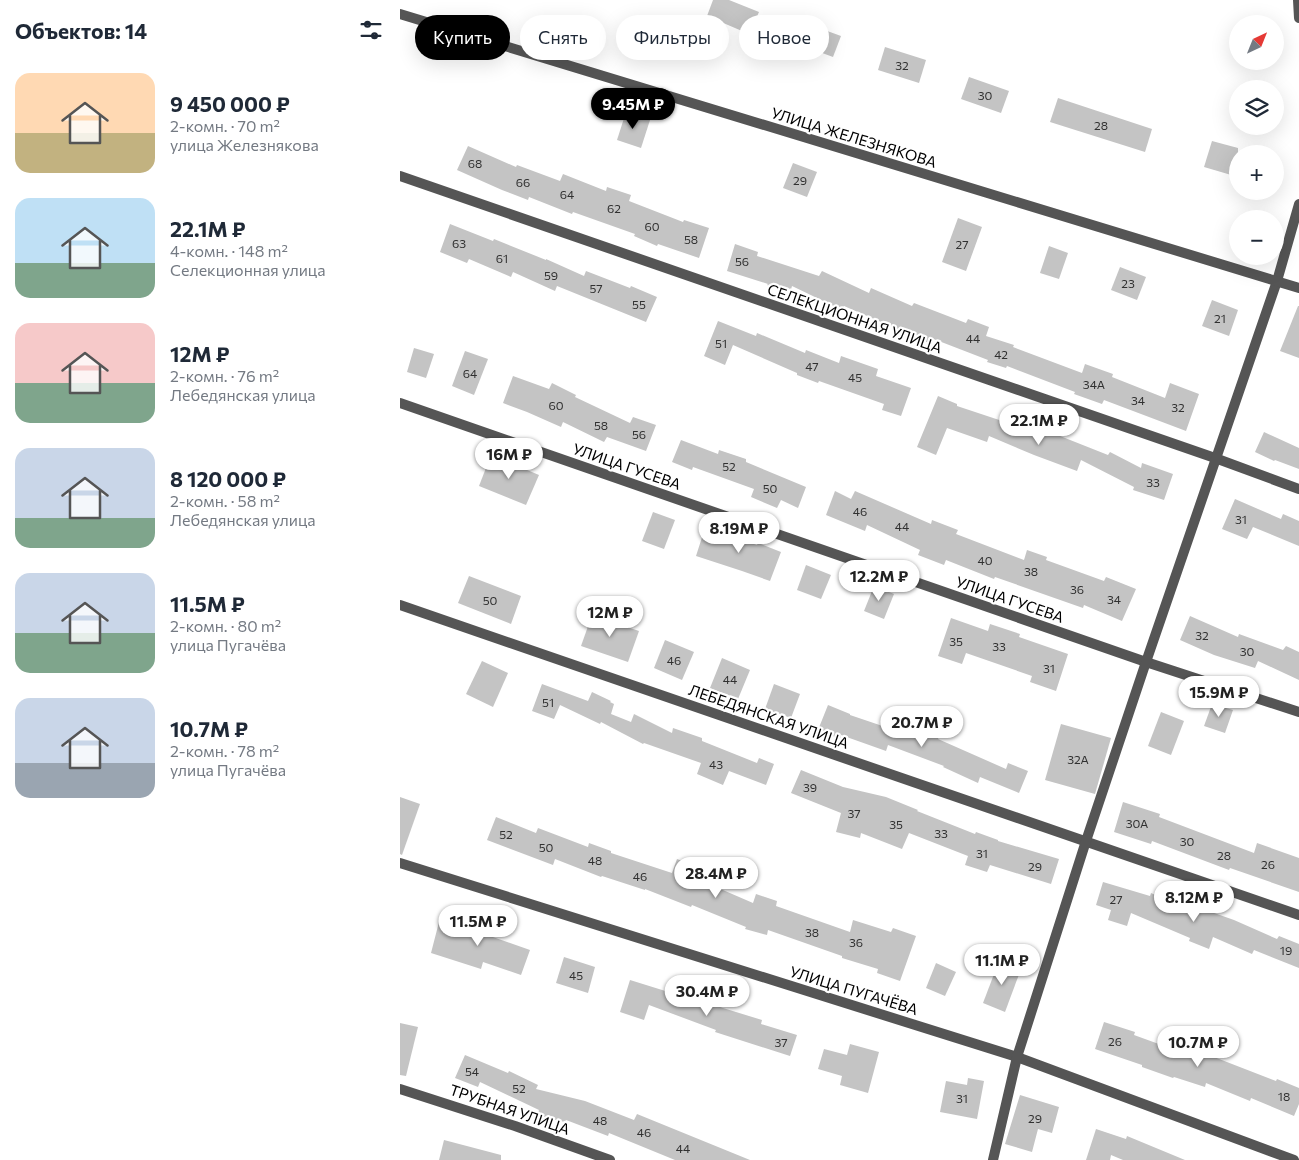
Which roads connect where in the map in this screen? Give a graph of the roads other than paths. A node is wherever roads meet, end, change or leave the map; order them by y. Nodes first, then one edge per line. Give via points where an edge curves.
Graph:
1 (1298, 0) edge
2 (400, 14) edge
3 (1299, 18) edge
4 (400, 176) edge
5 (1299, 204) edge
6 (1277, 281) junction
7 (1299, 288) edge
8 (400, 403) edge
9 (1215, 458) junction
10 (1299, 489) edge
11 (400, 605) edge
12 (1146, 662) junction
13 (1299, 712) edge
14 (1086, 841) junction
15 (400, 863) edge
16 (1299, 914) edge
17 (1017, 1057) junction
18 (400, 1089) edge
19 (610, 1160) edge
20 (993, 1160) edge
21 (1294, 1160) edge

1 - 3 street
2 - 6 street, УЛИЦА ЖЕЛЕЗНЯКОВА
4 - 9 street, СЕЛЕКЦИОННАЯ УЛИЦА
5 - 6 street
6 - 7 street, УЛИЦА ЖЕЛЕЗНЯКОВА
6 - 9 street
8 - 12 street, УЛИЦА ГУСЕВА
9 - 10 street, СЕЛЕКЦИОННАЯ УЛИЦА
9 - 12 street
11 - 14 street, ЛЕБЕДЯНСКАЯ УЛИЦА
12 - 13 street, УЛИЦА ГУСЕВА
12 - 14 street
14 - 16 street, ЛЕБЕДЯНСКАЯ УЛИЦА
14 - 17 street
15 - 17 street, УЛИЦА ПУГАЧЁВА
17 - 20 street
17 - 21 street, УЛИЦА ПУГАЧЁВА
18 - 19 street, ТРУБНАЯ УЛИЦА

